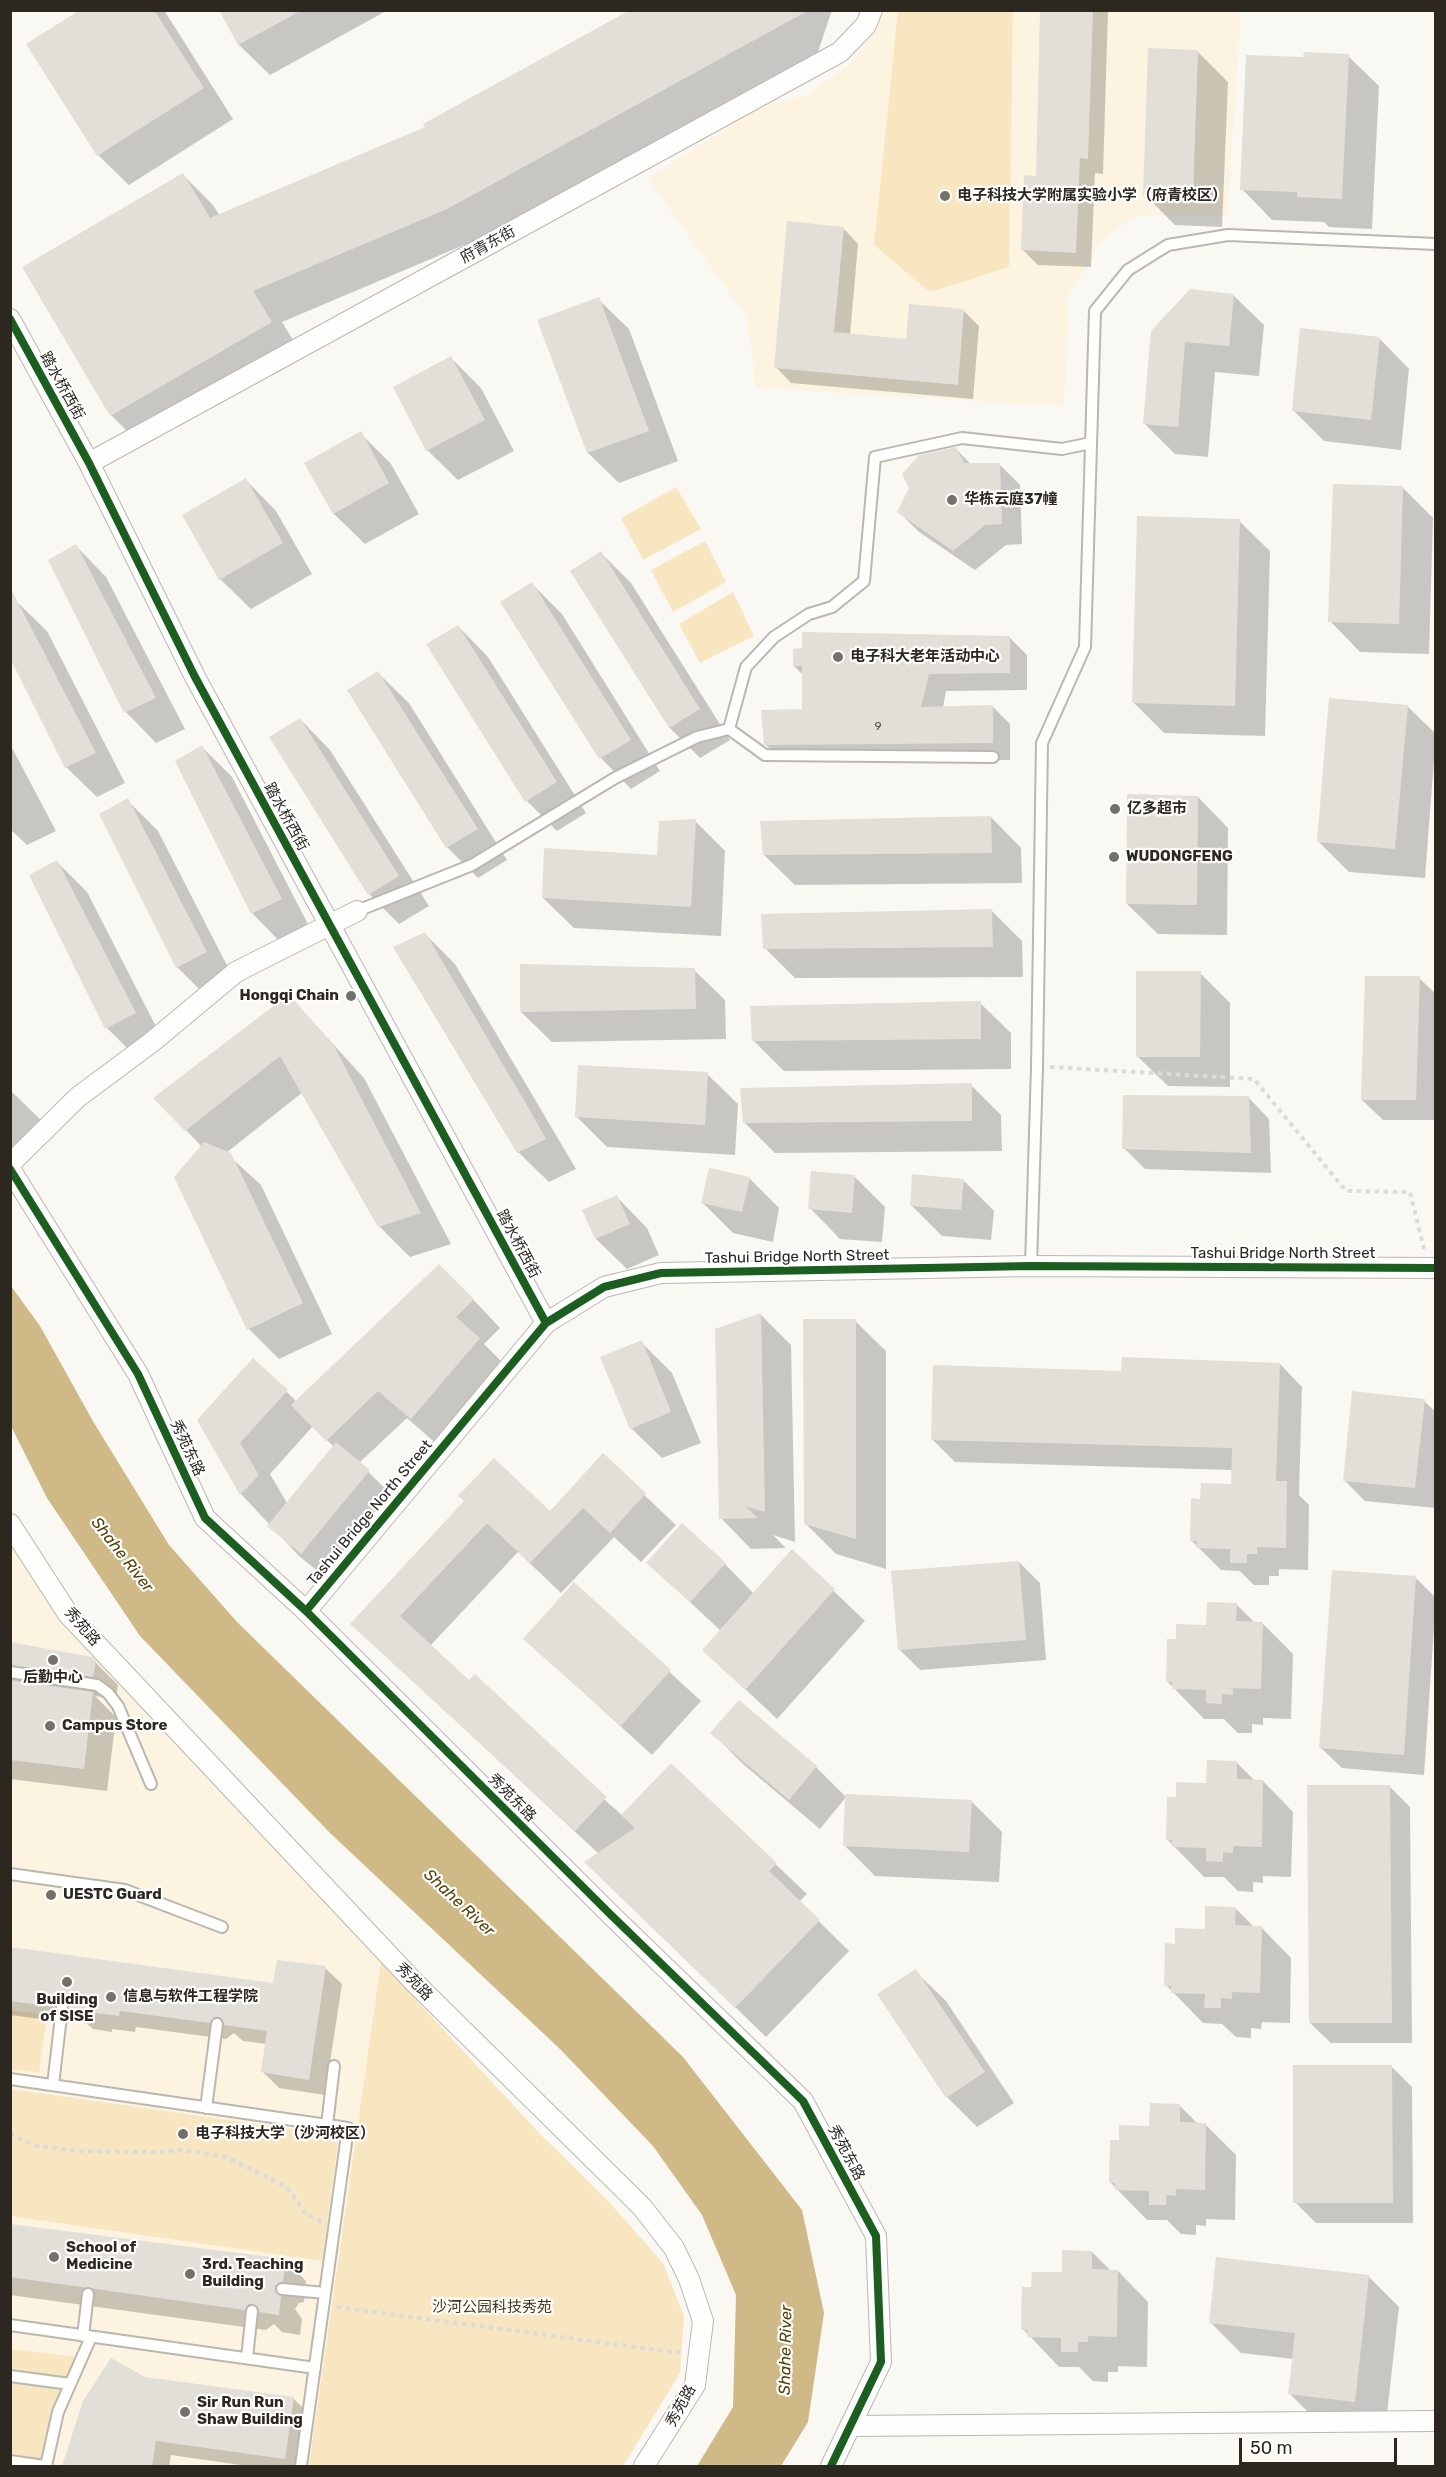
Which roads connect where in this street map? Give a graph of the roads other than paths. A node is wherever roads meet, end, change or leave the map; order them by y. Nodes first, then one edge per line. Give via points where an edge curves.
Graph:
1 (872, 10) edge
2 (1436, 244) edge
3 (10, 319) edge
4 (1091, 444) junction
5 (89, 463) junction
6 (729, 729) junction
7 (993, 757) dead end
8 (357, 911) joint
9 (330, 925) junction
10 (10, 1164) edge
11 (10, 1168) edge
12 (1031, 1266) junction
13 (1432, 1268) edge
14 (546, 1323) junction
15 (10, 1524) edge
16 (306, 1611) junction
17 (10, 1672) edge
18 (151, 1784) dead end
19 (10, 1874) edge
20 (222, 1927) dead end
21 (62, 2008) dead end
22 (217, 2024) dead end
23 (334, 2066) dead end
24 (10, 2079) edge
25 (53, 2085) junction
26 (206, 2108) junction
27 (327, 2125) junction
28 (282, 2289) dead end
29 (325, 2293) junction
30 (88, 2294) dead end
31 (252, 2311) dead end
32 (10, 2325) edge
33 (87, 2336) junction
34 (247, 2358) junction
35 (315, 2368) junction
36 (10, 2376) edge
37 (70, 2384) junction
38 (1436, 2421) edge
39 (850, 2426) junction
40 (10, 2462) edge
41 (45, 2466) edge
42 (301, 2466) edge
43 (644, 2466) edge
44 (831, 2466) edge

1 - 5 street, 府青东街 via 866,25 840,52
2 - 4 lane via 1228,235 1168,245 1128,270 1095,311
3 - 5 street, 踏水桥西街
4 - 6 lane via 1062,449 962,438 874,457 864,580 832,607 809,614 774,637 746,667
4 - 12 lane via 1085,647 1042,743
5 - 9 street, 踏水桥西街 via 195,677
6 - 7 lane via 765,754
6 - 8 lane via 697,737 615,778 472,865
8 - 9 street
9 - 10 street via 236,972 78,1097
9 - 14 street, 踏水桥西街
11 - 16 street, 秀苑东路 via 138,1374 205,1518
12 - 13 street, Tashui Bridge North Street
12 - 14 street, Tashui Bridge North Street via 661,1273 604,1287
14 - 16 street, Tashui Bridge North Street
15 - 43 street, 秀苑路 via 68,1614 414,1982 642,2206 674,2248 704,2321 695,2385
16 - 39 street, 秀苑东路 via 803,2101 876,2236 881,2362
17 - 18 lane via 97,1685 108,1693 118,1706
19 - 20 lane via 125,1890
21 - 25 lane
22 - 26 lane
23 - 27 lane
24 - 25 lane
25 - 26 lane
26 - 27 lane
27 - 29 lane via 348,2128
28 - 29 lane
29 - 35 lane
30 - 33 lane
31 - 34 lane
32 - 33 lane
33 - 34 lane
33 - 37 lane
34 - 35 lane
35 - 42 lane
36 - 37 lane
37 - 41 lane via 58,2412
38 - 39 street
39 - 44 street, 秀苑东路
40 - 41 lane

